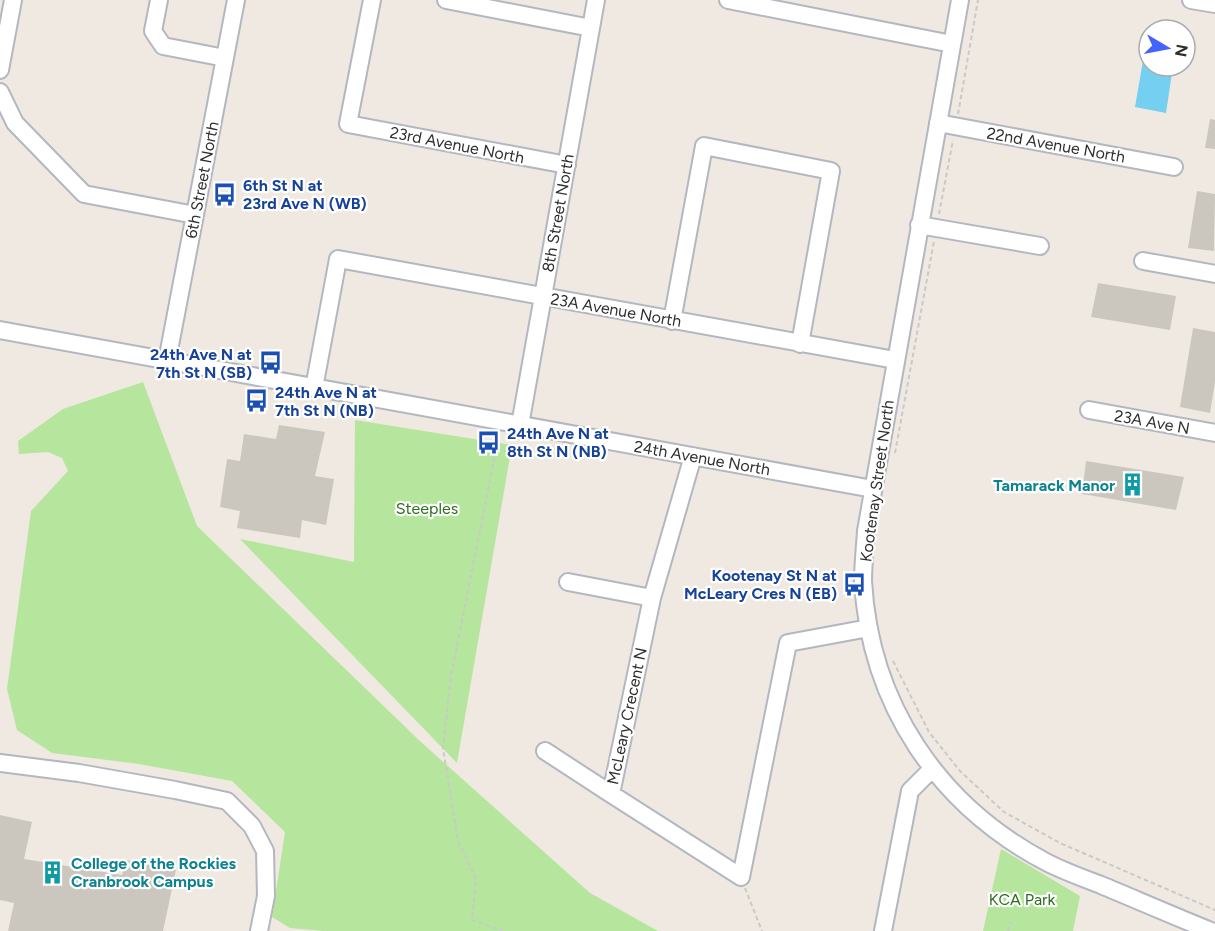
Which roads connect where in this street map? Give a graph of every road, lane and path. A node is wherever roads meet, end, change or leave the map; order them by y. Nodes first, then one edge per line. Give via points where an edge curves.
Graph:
1 (13, 0) edge
2 (159, 0) edge
3 (236, 0) edge
4 (372, 0) edge
5 (446, 0) edge
6 (596, 0) edge
7 (728, 0) edge
8 (960, 0) edge
9 (978, 0) edge
10 (1191, 0) edge
11 (1215, 4) edge
12 (591, 28) junction
13 (952, 44) junction
14 (225, 58) junction
15 (0, 70) edge
16 (0, 94) edge
17 (938, 123) junction
18 (956, 127) junction
19 (567, 165) junction
20 (1174, 167) dead end
21 (195, 215) junction
22 (919, 225) junction
23 (937, 228) junction
24 (1040, 246) dead end
25 (1143, 261) dead end
26 (1215, 274) edge
27 (543, 297) junction
28 (672, 321) junction
29 (0, 330) edge
30 (800, 344) junction
31 (895, 360) junction
32 (167, 361) junction
33 (314, 388) junction
34 (1089, 410) dead end
35 (502, 422) junction
36 (520, 425) junction
37 (1215, 433) edge
38 (693, 456) junction
39 (894, 463) dead end
40 (873, 489) junction
41 (568, 582) dead end
42 (652, 598) junction
43 (869, 628) junction
44 (892, 659) dead end
45 (545, 751) dead end
46 (0, 763) edge
47 (932, 769) junction
48 (611, 794) junction
49 (741, 877) junction
50 (1215, 910) edge
51 (1011, 922) dead end
52 (259, 931) edge
53 (502, 931) edge
54 (762, 931) edge
55 (883, 931) edge
56 (1008, 931) edge
57 (1211, 931) edge

1 - 15 street
2 - 14 street via 153,32 163,46
3 - 14 street, 6th Street North
4 - 19 street, 23rd Avenue North via 348,124
5 - 12 street
6 - 12 street, 8th Street North
7 - 13 street
8 - 13 street, Kootenay Street North
9 - 18 path
10 - 11 street
12 - 19 street, 8th Street North
13 - 17 street, Kootenay Street North
14 - 21 street, 6th Street North
16 - 21 street via 15,123 84,194
17 - 18 street, 22nd Avenue North
17 - 22 street, Kootenay Street North
18 - 20 street, 22nd Avenue North
18 - 23 path
19 - 27 street, 8th Street North
21 - 32 street, 6th Street North
22 - 23 street
22 - 31 street, Kootenay Street North
23 - 24 street
23 - 39 path
25 - 26 street
27 - 28 street, 23A Avenue North
27 - 33 street, 23A Avenue North via 338,259
27 - 36 street, 8th Street North
28 - 30 street, 23A Avenue North
28 - 30 street via 704,146 831,171
29 - 32 street, 24th Avenue North
30 - 31 street, 23A Avenue North
31 - 40 street, Kootenay Street North
32 - 33 street, 24th Avenue North
33 - 35 street, 24th Avenue North
34 - 37 street, 23A Ave N
35 - 36 street, 24th Avenue North
35 - 53 path via 450,676 443,748 458,841 476,879 472,920
36 - 38 street, 24th Avenue North
38 - 40 street, 24th Avenue North
38 - 42 street, McLeary Crecent N
40 - 43 street, Kootenay Street North via 863,580
41 - 42 street
42 - 48 street, McLeary Crecent N
43 - 47 street, Kootenay Street North via 880,677 906,731
43 - 49 street via 788,643
44 - 50 path via 928,732 960,771 1004,812 1060,843
45 - 48 street
46 - 52 street via 79,773 227,801 252,826 265,851 266,896
47 - 55 street via 910,791
47 - 57 street, Kootenay Street North via 996,832 1047,863
48 - 49 street, McLeary Crecent N
49 - 54 path
51 - 56 path

